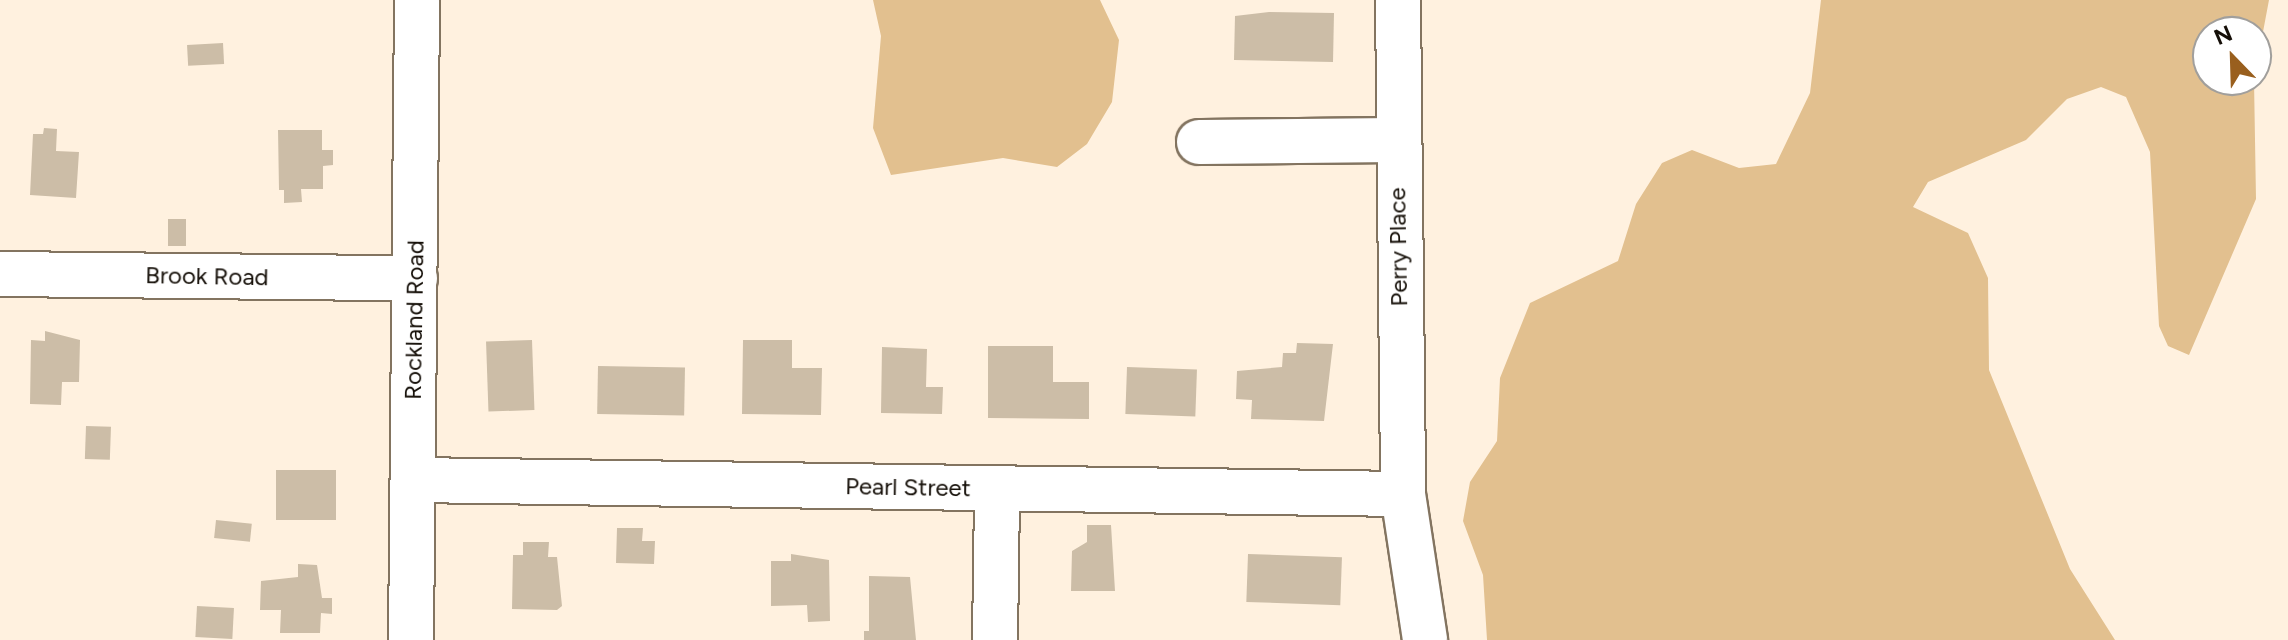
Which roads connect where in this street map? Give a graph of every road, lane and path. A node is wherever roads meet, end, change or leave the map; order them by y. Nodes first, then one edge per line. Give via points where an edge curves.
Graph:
1 (417, 0) edge
2 (1398, 0) edge
3 (1397, 140) junction
4 (1199, 142) dead end
5 (0, 274) edge
6 (415, 278) junction
7 (413, 480) junction
8 (997, 488) junction
9 (1403, 494) junction
10 (411, 640) edge
11 (995, 640) edge
12 (1425, 640) edge

1 - 6 street, Rockland Road
2 - 3 street, Perry Place
3 - 4 street
3 - 9 street, Perry Place
5 - 6 street, Brook Road
6 - 7 street, Rockland Road
7 - 8 street, Pearl Street
7 - 10 street, Rockland Road
8 - 9 street, Pearl Street
8 - 11 street
9 - 12 street, Perry Place

